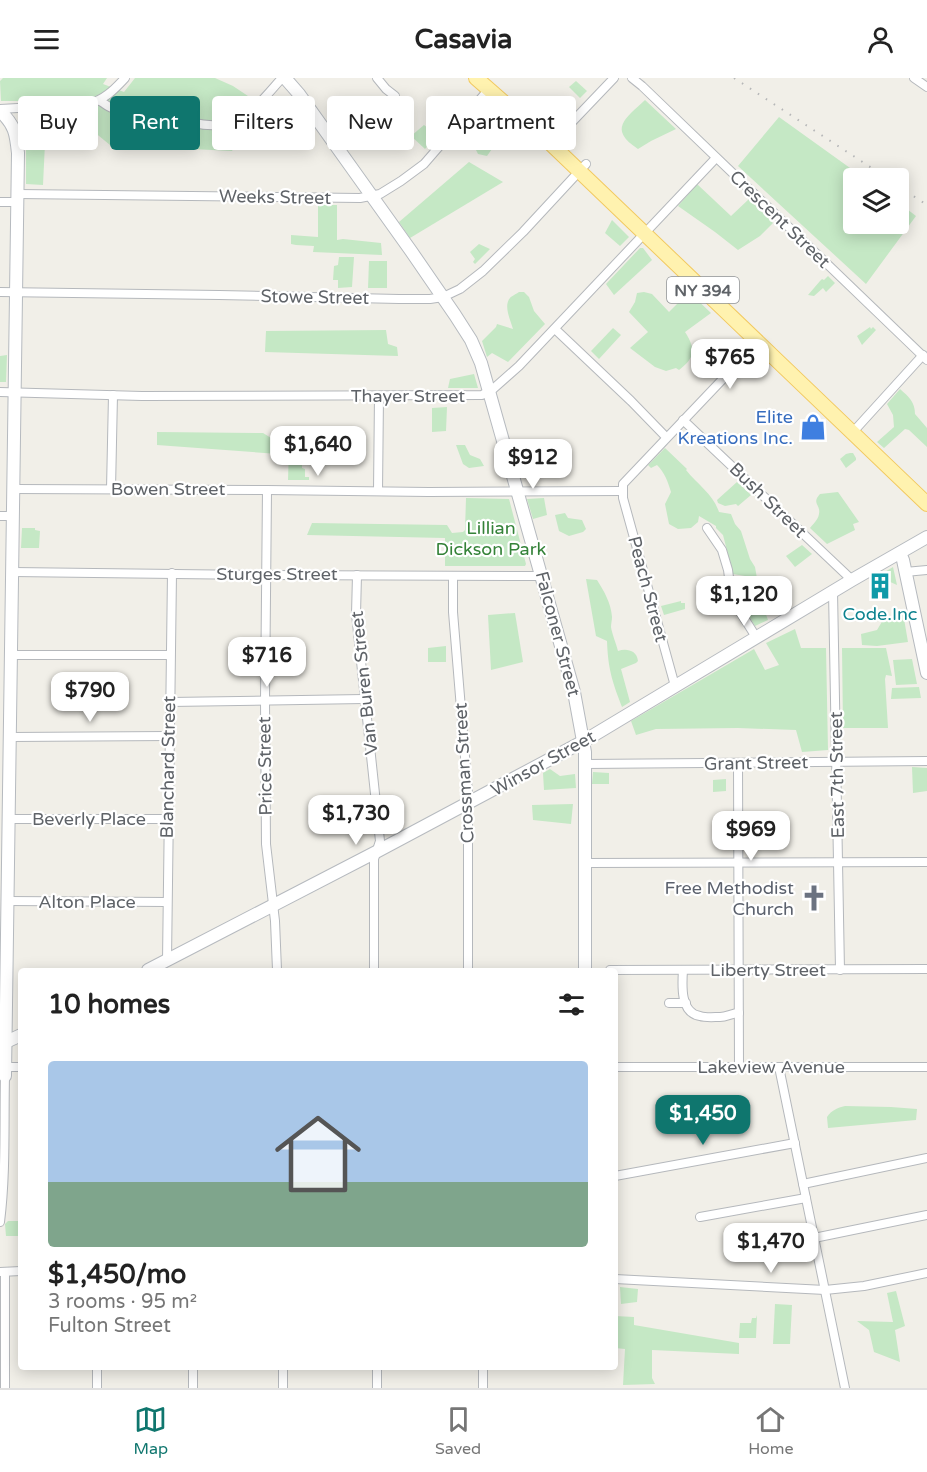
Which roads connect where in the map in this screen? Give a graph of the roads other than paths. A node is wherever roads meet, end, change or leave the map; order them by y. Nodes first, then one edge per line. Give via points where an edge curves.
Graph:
1 (125, 78) edge
2 (284, 78) edge
3 (376, 78) edge
4 (476, 78) edge
5 (614, 78) edge
6 (632, 78) edge
7 (914, 78) edge
8 (927, 87) edge
9 (489, 89) junction
10 (395, 96) dead end
11 (497, 96) edge
12 (100, 101) junction
13 (0, 110) edge
14 (576, 118) edge
15 (559, 150) edge
16 (716, 158) junction
17 (583, 168) junction
18 (372, 196) junction
19 (18, 198) junction
20 (0, 202) edge
21 (644, 234) junction
22 (0, 292) edge
23 (15, 292) junction
24 (443, 297) junction
25 (555, 329) junction
26 (758, 342) junction
27 (925, 357) edge
28 (0, 392) edge
29 (489, 392) junction
30 (14, 393) junction
31 (113, 395) junction
32 (380, 396) junction
33 (683, 420) junction
34 (853, 432) junction
35 (666, 437) junction
36 (14, 489) junction
37 (111, 489) junction
38 (267, 490) junction
39 (378, 491) junction
40 (622, 491) junction
41 (518, 492) junction
42 (927, 504) edge
43 (6, 516) edge
44 (707, 528) dead end
45 (927, 537) edge
46 (900, 553) junction
47 (927, 570) edge
48 (13, 572) junction
49 (905, 572) junction
50 (172, 573) junction
51 (266, 575) junction
52 (357, 575) junction
53 (453, 576) junction
54 (542, 576) junction
55 (852, 580) junction
56 (833, 591) junction
57 (756, 637) junction
58 (12, 655) junction
59 (170, 655) junction
60 (927, 672) edge
61 (675, 686) junction
62 (364, 699) junction
63 (265, 701) junction
64 (170, 702) junction
65 (169, 736) junction
66 (11, 737) junction
67 (584, 741) junction
68 (927, 761) edge
69 (836, 762) junction
70 (738, 763) junction
71 (585, 764) junction
72 (468, 803) junction
73 (10, 819) junction
74 (168, 819) junction
75 (376, 852) junction
76 (738, 862) junction
77 (839, 862) junction
78 (927, 862) edge
79 (585, 863) junction
80 (8, 901) junction
81 (167, 902) junction
82 (274, 906) junction
83 (166, 961) junction
84 (152, 968) edge
85 (277, 968) edge
86 (374, 968) edge
87 (468, 968) edge
88 (585, 968) edge
89 (927, 969) edge
90 (618, 970) edge
91 (683, 970) junction
92 (738, 970) junction
93 (840, 970) junction
94 (669, 1003) dead end
95 (686, 1003) junction
96 (739, 1013) junction
97 (18, 1036) edge
98 (6, 1042) junction
99 (618, 1067) edge
100 (739, 1067) junction
101 (779, 1067) junction
102 (927, 1067) edge
103 (18, 1068) edge
104 (3, 1070) edge
105 (795, 1143) junction
106 (927, 1158) edge
107 (618, 1175) edge
108 (803, 1184) junction
109 (806, 1198) junction
110 (927, 1215) edge
111 (700, 1216) dead end
112 (0, 1222) edge
113 (814, 1238) junction
114 (18, 1271) edge
115 (3, 1272) edge
116 (927, 1273) edge
117 (618, 1279) edge
118 (825, 1290) junction
119 (96, 1370) edge
120 (193, 1370) edge
121 (283, 1370) edge
122 (377, 1370) edge
123 (483, 1370) edge
124 (3, 1377) edge
125 (5, 1388) edge
126 (97, 1388) edge
127 (193, 1388) edge
128 (283, 1388) edge
129 (377, 1388) edge
130 (483, 1388) edge
131 (844, 1388) edge

1 - 12 street
2 - 12 street via 250,112 221,126 191,123 164,112 111,108
2 - 18 street, Falconer Street
3 - 10 street
4 - 9 main road, NY 394
5 - 14 street
6 - 16 street, Crescent Street
7 - 8 street
9 - 11 main road, NY 394
9 - 18 street, Weeks Street via 424,164
12 - 13 street
13 - 19 street via 16,134
15 - 17 main road, NY 394
16 - 21 street, Thayer Street
16 - 27 street, Crescent Street
17 - 21 main road, NY 394
17 - 24 street, Stowe Street via 483,271
18 - 19 street, Weeks Street
18 - 24 street, Falconer Street
19 - 20 street, Weeks Street
19 - 23 street
21 - 25 street, Thayer Street
21 - 26 main road, NY 394
22 - 23 street, Stowe Street
23 - 24 street, Stowe Street
23 - 30 street
24 - 29 street, Falconer Street via 471,340
25 - 29 street, Thayer Street
25 - 35 street
26 - 33 street
26 - 34 main road, NY 394
27 - 34 street
28 - 30 street, Thayer Street
29 - 32 street, Thayer Street via 471,396
29 - 41 street, Falconer Street
30 - 31 street, Thayer Street
30 - 36 street
31 - 32 street, Thayer Street
31 - 37 street
32 - 39 street
33 - 35 street
33 - 55 street, Bush Street
34 - 42 main road, NY 394
35 - 40 street via 625,480
36 - 37 street, Bowen Street
36 - 43 street
37 - 38 street, Bowen Street
38 - 39 street, Bowen Street
38 - 51 street, Price Street
39 - 41 street, Bowen Street
40 - 41 street, Bowen Street
40 - 61 street, Peach Street
41 - 54 street, Falconer Street
43 - 48 street
44 - 57 street via 722,550 734,602
45 - 46 street, Winsor Street
46 - 49 street
46 - 55 street, Winsor Street
47 - 49 street
48 - 50 street, Sturges Street
48 - 58 street via 8,613
49 - 60 street
50 - 51 street, Sturges Street
50 - 59 street, Blanchard Street
51 - 52 street, Sturges Street
51 - 63 street, Price Street
52 - 53 street, Sturges Street
52 - 62 street, Van Buren Street via 356,614
53 - 54 street, Sturges Street
53 - 72 street, Crossman Street
54 - 67 street, Falconer Street
55 - 56 street, Winsor Street
56 - 57 street, Winsor Street
56 - 69 street, East 7th Street
57 - 61 street, Winsor Street
58 - 59 street
58 - 66 street
59 - 64 street, Blanchard Street
61 - 67 street, Winsor Street
62 - 63 street
62 - 75 street, Van Buren Street via 380,841
63 - 64 street
63 - 82 street, Price Street via 266,844
64 - 65 street, Blanchard Street
65 - 66 street
65 - 74 street, Blanchard Street
66 - 73 street
67 - 71 street, Falconer Street
67 - 72 street, Winsor Street
68 - 69 street, Grant Street
69 - 70 street, Grant Street
69 - 77 street, East 7th Street
70 - 71 street, Grant Street
70 - 76 street
71 - 79 street, Falconer Street
72 - 75 street, Winsor Street
72 - 87 street, Crossman Street
73 - 74 street, Beverly Place
73 - 80 street
74 - 81 street, Blanchard Street
75 - 82 street, Winsor Street
75 - 86 street, Van Buren Street
76 - 77 street
76 - 79 street
76 - 92 street
77 - 78 street
77 - 93 street, East 7th Street
79 - 88 street, Falconer Street
80 - 81 street, Alton Place
80 - 98 street
81 - 83 street, Blanchard Street
82 - 83 street, Winsor Street
82 - 85 street, Price Street
83 - 84 street, Winsor Street
89 - 93 street, Liberty Street
90 - 91 street, Liberty Street
91 - 92 street, Liberty Street
91 - 95 street
92 - 93 street, Liberty Street
92 - 96 street
94 - 95 street
95 - 96 street via 700,1016
96 - 100 street
97 - 98 street
98 - 104 street
99 - 100 street, Lakeview Avenue
100 - 101 street, Lakeview Avenue
101 - 102 street, Lakeview Avenue
101 - 105 street
103 - 104 street
104 - 112 street
105 - 107 street
105 - 108 street
106 - 108 street
108 - 109 street
109 - 111 street
109 - 113 street
110 - 113 street
113 - 118 street
114 - 115 street
115 - 124 street
116 - 118 street
117 - 118 street
118 - 131 street
119 - 126 street
120 - 127 street
121 - 128 street
122 - 129 street
123 - 130 street
124 - 125 street

